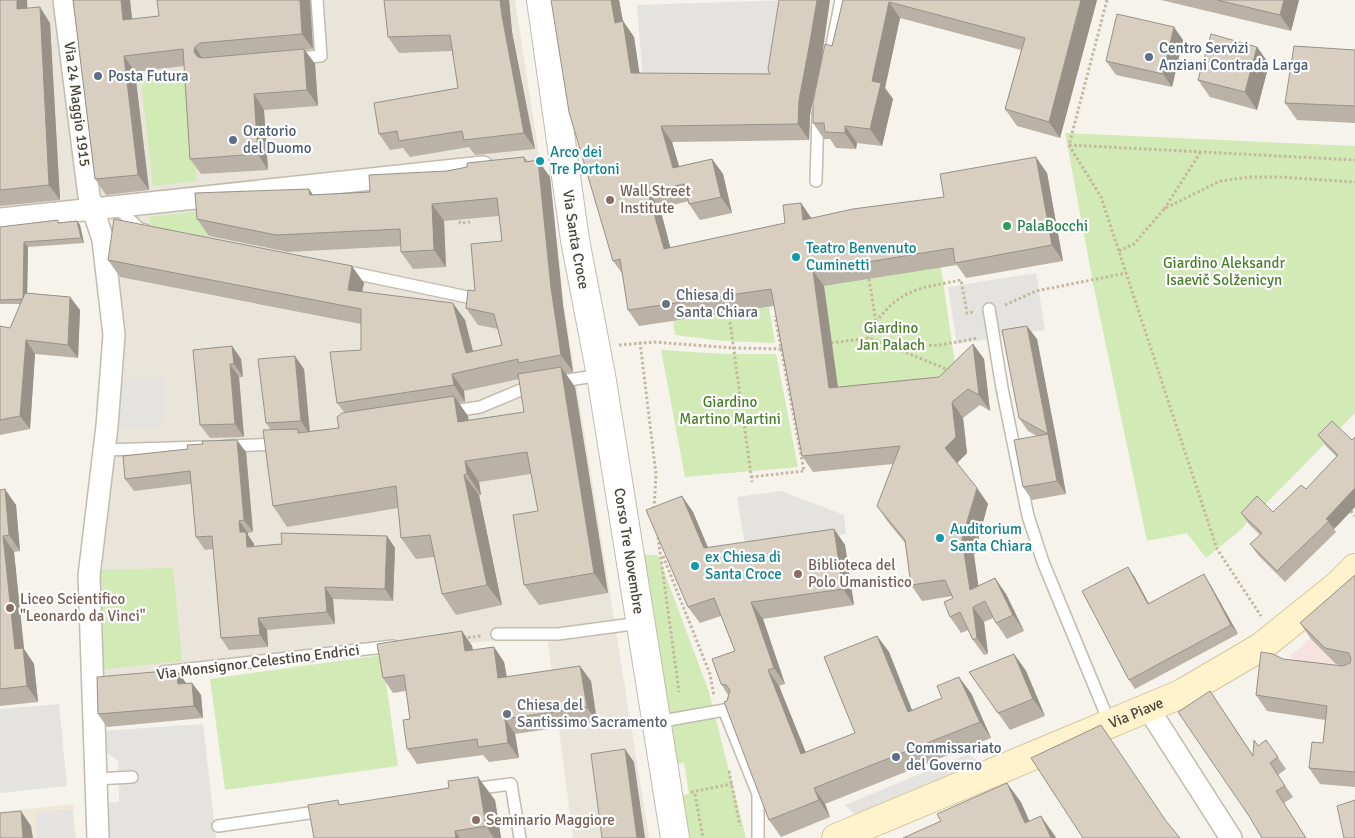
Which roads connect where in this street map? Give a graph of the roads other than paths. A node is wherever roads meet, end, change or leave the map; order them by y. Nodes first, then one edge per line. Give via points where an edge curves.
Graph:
1 (64, 0) edge
2 (317, 0) edge
3 (541, 0) edge
4 (841, 0) edge
5 (282, 60) edge
6 (827, 68) edge
7 (821, 98) edge
8 (500, 165) edge
9 (816, 181) dead end
10 (115, 206) junction
11 (94, 208) junction
12 (0, 219) edge
13 (159, 233) edge
14 (332, 269) edge
15 (477, 299) edge
16 (989, 309) road end
17 (601, 375) junction
18 (441, 413) edge
19 (293, 443) edge
20 (104, 450) junction
21 (617, 479) joint
22 (1355, 568) edge
23 (640, 623) junction
24 (497, 634) road end
25 (394, 646) edge
26 (148, 674) edge
27 (1148, 708) junction
28 (669, 720) junction
29 (1110, 724) junction
30 (132, 777) dead end
31 (96, 779) junction
32 (458, 791) edge
33 (338, 809) edge
34 (218, 826) dead end
35 (98, 838) edge
36 (520, 838) edge
37 (675, 838) edge
38 (758, 838) edge
39 (836, 838) edge
40 (1231, 838) edge

1 - 11 street, Via 24 Maggio 1915 via 88,187
2 - 5 lane via 321,56
3 - 17 street, Via Santa Croce via 575,240
4 - 6 lane
7 - 9 lane via 817,117
8 - 10 street
10 - 11 street
10 - 13 lane via 140,229
11 - 12 street
11 - 20 street via 103,240 114,335
14 - 15 lane
16 - 29 lane via 1028,516 1043,562
17 - 18 lane via 523,389 480,407
17 - 21 street, Via Santa Croce
19 - 20 lane
20 - 31 street via 90,556 97,680
21 - 23 street, Corso Tre Novembre
22 - 27 main road, Via Piave via 1267,651
23 - 24 lane, Corso Tre Novembre via 558,634
23 - 28 street, Corso Tre Novembre
25 - 26 lane, Via Monsignor Celestino Endrici
27 - 29 main road, Via Piave
27 - 40 street
28 - 37 street, Corso Tre Novembre
28 - 38 lane via 725,710 758,794
29 - 39 main road, Via Piave
30 - 31 lane
31 - 35 street
32 - 36 lane via 511,784
33 - 34 lane

